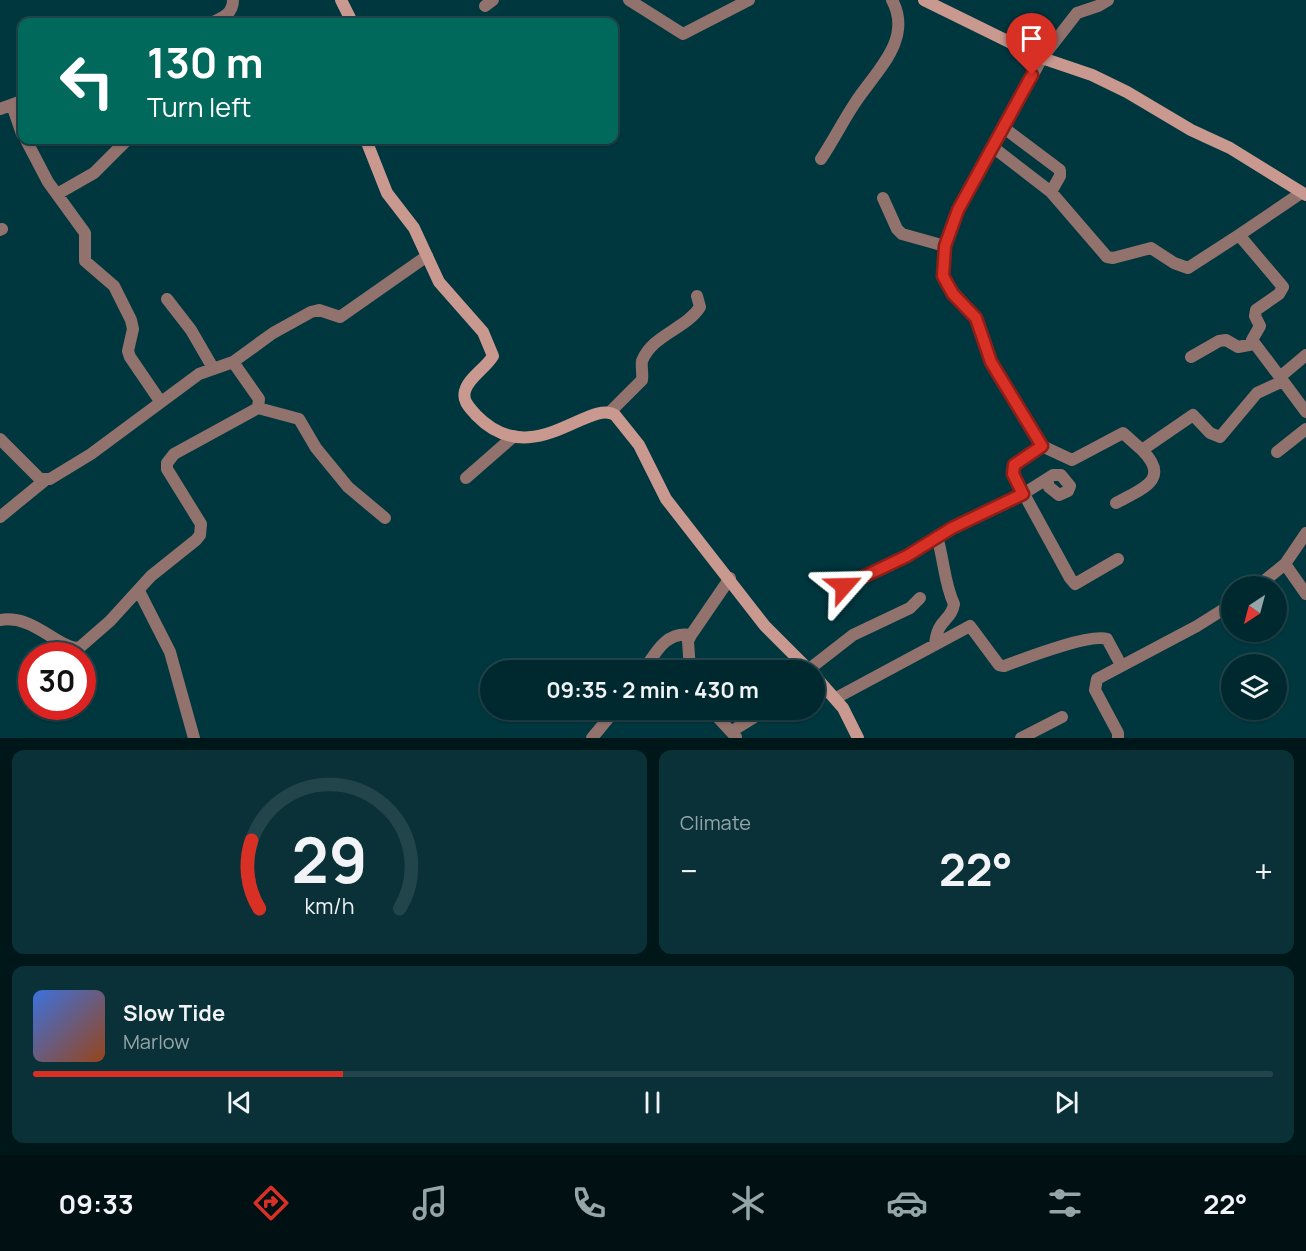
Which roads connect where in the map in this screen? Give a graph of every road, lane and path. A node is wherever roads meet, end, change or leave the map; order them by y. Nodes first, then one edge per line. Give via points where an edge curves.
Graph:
1 (233, 0) edge
2 (340, 0) edge
3 (629, 0) edge
4 (749, 0) edge
5 (892, 0) edge
6 (924, 0) edge
7 (1108, 0) edge
8 (221, 18) edge
9 (350, 18) edge
10 (1042, 58) junction
11 (12, 105) edge
12 (18, 122) edge
13 (1004, 128) junction
14 (28, 144) edge
15 (123, 144) edge
16 (368, 144) edge
17 (994, 148) junction
18 (820, 159) dead end
19 (1051, 192) junction
20 (59, 193) junction
21 (1304, 194) edge
22 (884, 198) dead end
23 (1239, 236) junction
24 (945, 246) junction
25 (427, 256) junction
26 (697, 296) dead end
27 (167, 299) dead end
28 (1254, 344) junction
29 (1306, 355) edge
30 (1191, 357) dead end
31 (233, 362) junction
32 (213, 368) junction
33 (1282, 379) junction
34 (160, 401) junction
35 (258, 408) junction
36 (610, 412) junction
37 (1306, 412) edge
38 (1306, 429) edge
39 (514, 436) junction
40 (0, 439) edge
41 (1042, 446) junction
42 (1142, 450) junction
43 (1278, 452) dead end
44 (466, 478) dead end
45 (1047, 480) dead end
46 (44, 481) junction
47 (1023, 494) junction
48 (1116, 503) dead end
49 (0, 517) edge
50 (385, 518) dead end
51 (1306, 533) edge
52 (937, 537) junction
53 (1118, 559) dead end
54 (1285, 564) junction
55 (1270, 576) edge
56 (730, 578) junction
57 (844, 586) dead end
58 (139, 591) junction
59 (1306, 594) edge
60 (920, 598) dead end
61 (1221, 611) edge
62 (0, 620) edge
63 (691, 635) junction
64 (935, 645) junction
65 (652, 660) edge
66 (690, 660) edge
67 (798, 660) edge
68 (825, 662) edge
69 (1121, 665) junction
70 (825, 687) edge
71 (836, 698) junction
72 (1062, 717) dead end
73 (607, 720) edge
74 (721, 720) edge
75 (753, 720) edge
76 (734, 734) edge
77 (194, 738) edge
78 (592, 738) edge
79 (858, 738) edge
80 (1022, 738) edge
81 (1118, 738) edge

1 - 8 street via 233,8
2 - 9 street
3 - 4 street via 683,34
5 - 18 street via 898,25 893,48
6 - 10 street
7 - 10 street via 1077,12
10 - 13 street
10 - 21 street via 1092,75 1150,104
11 - 12 street
13 - 17 street
13 - 19 street via 1060,170
14 - 20 street via 48,182
15 - 20 street via 94,173
16 - 25 street via 387,193 414,228
17 - 19 street
17 - 24 street via 958,210
19 - 23 street via 1107,257 1151,248 1188,268
20 - 34 street via 85,233 86,261 114,286 132,320 130,357
21 - 23 street
22 - 24 street via 902,234
23 - 28 street via 1283,287 1256,310 1260,326 1252,340
24 - 41 street via 943,276 976,318 991,362
25 - 31 street via 340,316 319,310 311,312
25 - 39 street via 439,282 489,342 493,356 466,387 467,405 489,428
26 - 36 street via 700,307 695,315 648,352 641,363 642,380
27 - 32 street
28 - 30 street via 1238,347 1226,340 1219,341
28 - 33 street
29 - 33 street
31 - 32 street
31 - 35 street via 259,399
32 - 34 street
33 - 37 street
33 - 42 street via 1257,393 1222,436 1213,435 1197,418 1189,416
34 - 46 street via 91,454
35 - 50 street via 299,419 316,448 348,487
35 - 58 street via 170,458 167,469 202,528 196,540 151,576
36 - 39 street via 597,412 542,436
36 - 56 street via 633,437 666,499
38 - 43 street
39 - 44 street
40 - 46 street
41 - 42 street via 1072,460 1123,433
41 - 47 street via 1014,465 1013,474
42 - 48 street via 1154,467 1155,476 1151,484
45 - 47 street
46 - 49 street
47 - 52 street
47 - 53 street via 1075,584
51 - 54 street
52 - 57 street
52 - 64 street via 954,604 937,628
54 - 55 street
54 - 59 street
56 - 63 street
56 - 67 street via 765,626
58 - 62 street via 79,648 22,621
58 - 77 street via 170,652
60 - 68 street via 910,608 853,635
61 - 69 street
63 - 65 street via 670,636
63 - 66 street
64 - 69 street via 970,626 993,659 1004,666 1103,637
64 - 71 street
69 - 81 street via 1097,679 1094,685
70 - 71 street
71 - 79 street
72 - 80 street
73 - 78 street
74 - 76 street
75 - 76 street

